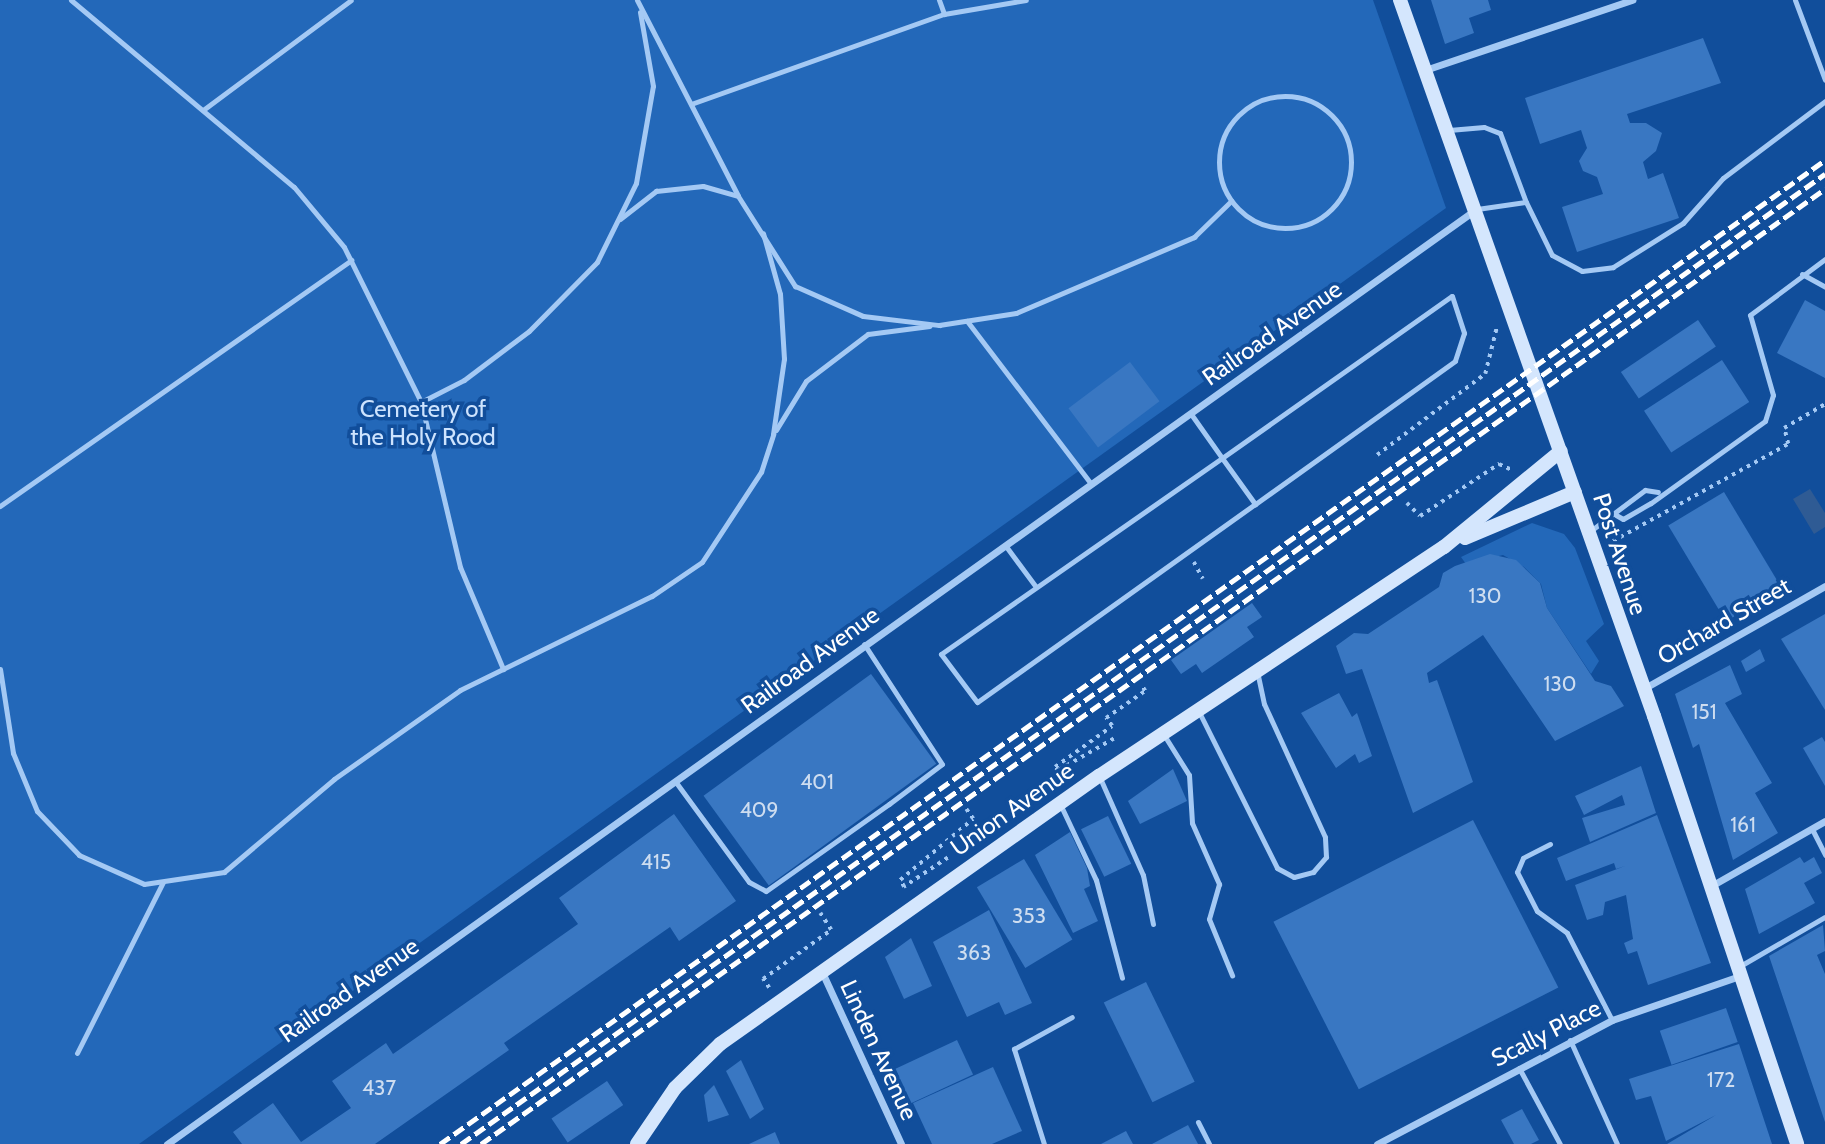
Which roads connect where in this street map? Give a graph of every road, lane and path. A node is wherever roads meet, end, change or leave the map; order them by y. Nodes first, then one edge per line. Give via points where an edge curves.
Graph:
1 (71, 0) edge
2 (351, 0) edge
3 (939, 0) edge
4 (1026, 0) edge
5 (1400, 0) edge
6 (1632, 0) edge
7 (1795, 0) edge
8 (638, 2) edge
9 (944, 14) junction
10 (1425, 70) junction
11 (1825, 80) edge
12 (1825, 101) edge
13 (691, 104) junction
14 (203, 110) junction
15 (1447, 130) junction
16 (738, 196) junction
17 (1231, 201) junction
18 (1526, 202) junction
19 (1476, 209) junction
20 (617, 221) junction
21 (763, 233) junction
22 (1825, 259) edge
23 (351, 260) junction
24 (1802, 274) junction
25 (1825, 287) edge
26 (967, 321) junction
27 (1498, 324) dead end
28 (939, 325) junction
29 (421, 402) junction
30 (1825, 404) edge
31 (1191, 414) junction
32 (774, 434) junction
33 (1561, 451) junction
34 (1377, 455) dead end
35 (1222, 458) junction
36 (1512, 470) dead end
37 (1091, 484) junction
38 (1575, 492) junction
39 (1658, 492) junction
40 (1408, 503) dead end
41 (1255, 505) junction
42 (0, 506) edge
43 (1616, 515) junction
44 (1589, 532) junction
45 (1613, 541) dead end
46 (1005, 544) junction
47 (1444, 547) junction
48 (1188, 552) junction
49 (1203, 579) dead end
50 (1825, 586) edge
51 (1036, 587) junction
52 (864, 644) junction
53 (0, 669) edge
54 (503, 669) junction
55 (1257, 669) junction
56 (1141, 685) dead end
57 (1642, 690) junction
58 (1198, 709) junction
59 (1163, 733) junction
60 (1114, 739) dead end
61 (1099, 776) junction
62 (675, 781) junction
63 (1060, 803) junction
64 (966, 809) dead end
65 (1825, 821) edge
66 (1812, 829) junction
67 (1550, 844) dead end
68 (1825, 855) edge
69 (948, 858) dead end
70 (163, 883) junction
71 (1711, 887) junction
72 (820, 913) dead end
73 (1825, 917) edge
74 (1153, 924) dead end
75 (821, 971) junction
76 (1740, 971) junction
77 (1232, 975) dead end
78 (1122, 978) dead end
79 (769, 988) dead end
80 (1072, 1017) dead end
81 (1612, 1020) junction
82 (1570, 1040) junction
83 (77, 1053) dead end
84 (1519, 1068) junction
85 (1198, 1122) dead end
86 (1792, 1124) junction
87 (167, 1144) edge
88 (637, 1144) edge
89 (901, 1144) edge
90 (1044, 1144) edge
91 (1209, 1144) edge
92 (1377, 1144) edge
93 (1560, 1144) edge
94 (1617, 1144) edge
95 (1797, 1144) edge
96 (1805, 1144) edge

1 - 14 lane
2 - 14 lane
3 - 9 lane
4 - 9 lane
5 - 10 main road, Post Avenue
6 - 10 street
7 - 11 lane
8 - 13 lane
8 - 20 lane via 653,86 636,183
9 - 13 lane
10 - 15 main road, Post Avenue
12 - 18 lane via 1723,178 1683,223 1613,267 1582,271 1552,255
13 - 16 lane
14 - 23 lane via 294,187
15 - 18 lane via 1484,127 1500,133
15 - 19 main road, Post Avenue
16 - 20 lane via 704,186 656,191
16 - 21 lane
17 - 17 lane via 1247,216 1276,227 1308,225 1326,214 1341,198 1351,168 1347,137 1335,118 1296,97 1252,104 1223,138 1220,170
17 - 26 lane via 1194,236 1097,282 1016,313
18 - 19 lane
19 - 31 street, Railroad Avenue
19 - 33 main road, Post Avenue
20 - 29 lane via 597,262 529,331 464,380
21 - 28 lane via 795,286 863,316
21 - 32 lane via 780,294 784,359
22 - 24 lane
23 - 29 lane
23 - 42 lane
24 - 25 lane
24 - 39 lane via 1750,315 1773,395 1765,421
26 - 28 lane
26 - 37 lane
27 - 34 path via 1485,374
28 - 32 lane via 868,334 806,381
29 - 54 lane via 460,567
30 - 45 path via 1784,428 1788,444
31 - 35 lane
31 - 37 street, Railroad Avenue
32 - 54 lane via 761,472 702,562 652,596
33 - 38 main road, Post Avenue
33 - 47 main road, Union Avenue
35 - 41 lane
35 - 41 lane via 1452,296 1465,333 1455,361
35 - 51 lane
36 - 40 path via 1499,464 1420,516
37 - 46 street, Railroad Avenue
38 - 44 main road, Post Avenue
38 - 47 main road, Union Avenue
39 - 43 lane via 1623,519
39 - 43 lane via 1645,490 1617,505
41 - 48 lane
43 - 44 lane
44 - 57 main road, Post Avenue
46 - 51 lane
46 - 52 street, Railroad Avenue
47 - 55 main road, Union Avenue
48 - 49 path
48 - 51 lane via 977,702 941,654
50 - 57 street, Orchard Street
52 - 62 street, Railroad Avenue
52 - 62 lane via 942,764 766,891 749,882
53 - 70 lane via 13,753 37,811 79,855 144,884
54 - 70 lane via 460,690 334,779 224,872
55 - 58 main road, Union Avenue
55 - 58 lane via 1264,704 1325,836 1326,857 1313,872 1294,877 1277,868
56 - 60 path via 1145,691 1107,718 1112,726 1055,767 1058,771
57 - 71 main road, Post Avenue
58 - 59 main road, Union Avenue
59 - 61 main road, Union Avenue
59 - 77 lane via 1189,775 1192,823 1219,884 1209,919
61 - 63 main road, Union Avenue
61 - 74 lane via 1143,875
62 - 87 street, Railroad Avenue
63 - 75 main road, Union Avenue
63 - 78 lane via 1096,880
64 - 69 path via 973,819 900,880 904,887
65 - 66 street
66 - 68 lane
66 - 71 street
67 - 81 lane via 1523,858 1517,872 1537,911 1567,933
70 - 83 lane
71 - 76 main road, Post Avenue
72 - 79 path via 831,930 763,979
73 - 76 lane
75 - 88 main road, Union Avenue via 720,1044 675,1088
75 - 89 street, Linden Avenue
76 - 81 street, Scally Place
76 - 86 main road, Post Avenue
80 - 90 lane via 1014,1049
81 - 82 street, Scally Place
82 - 84 street, Scally Place
82 - 94 lane
84 - 92 street, Scally Place
84 - 93 lane
85 - 91 lane
86 - 95 main road, Post Avenue
86 - 96 main road, Post Avenue

